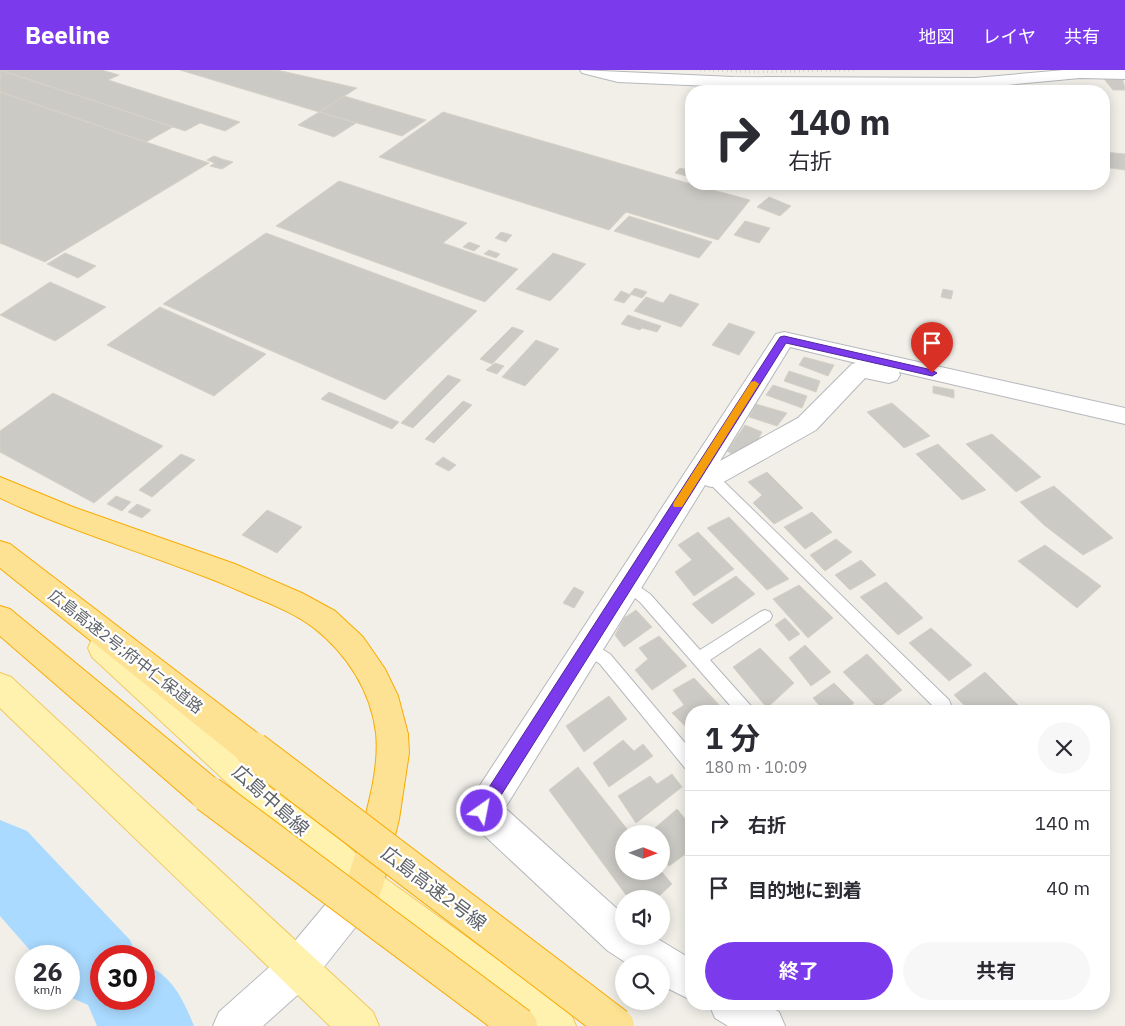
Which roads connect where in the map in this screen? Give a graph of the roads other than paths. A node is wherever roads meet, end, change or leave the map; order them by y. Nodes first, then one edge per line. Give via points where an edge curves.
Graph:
1 (587, 70) edge
2 (1125, 74) edge
3 (991, 75) edge
4 (898, 377) dead end
5 (1123, 419) edge
6 (704, 475) junction
7 (0, 487) edge
8 (0, 553) edge
9 (627, 584) junction
10 (765, 616) dead end
11 (0, 618) edge
12 (587, 647) junction
13 (699, 659) junction
14 (0, 687) edge
15 (740, 705) edge
16 (943, 705) dead end
17 (253, 750) joint
18 (685, 755) edge
19 (365, 886) junction
20 (298, 968) junction
21 (685, 977) edge
22 (738, 1010) edge
23 (244, 1016) edge
24 (359, 1026) edge
25 (519, 1026) edge
26 (556, 1026) edge
27 (616, 1026) edge
28 (765, 1026) edge

1 - 3 street via 618,77 733,82 975,83
2 - 3 street
4 - 6 street via 860,369 807,424
5 - 6 street via 784,339
6 - 9 street
6 - 16 lane
7 - 19 highway via 77,520 230,574 291,601 324,619 354,647 375,679 389,716 393,753
8 - 17 highway, 広島高速2号;府中仁保道路
8 - 19 main road, 広島中島線
9 - 12 street
9 - 13 lane via 645,598
10 - 13 lane
11 - 25 highway, bridge via 208,794
12 - 18 lane via 605,659
12 - 21 street via 482,811 621,938
13 - 15 lane
14 - 20 main road
17 - 27 highway, 広島高速2号線, bridge
19 - 20 street
19 - 26 main road, 広島中島線
20 - 23 street
20 - 24 main road
22 - 28 street

